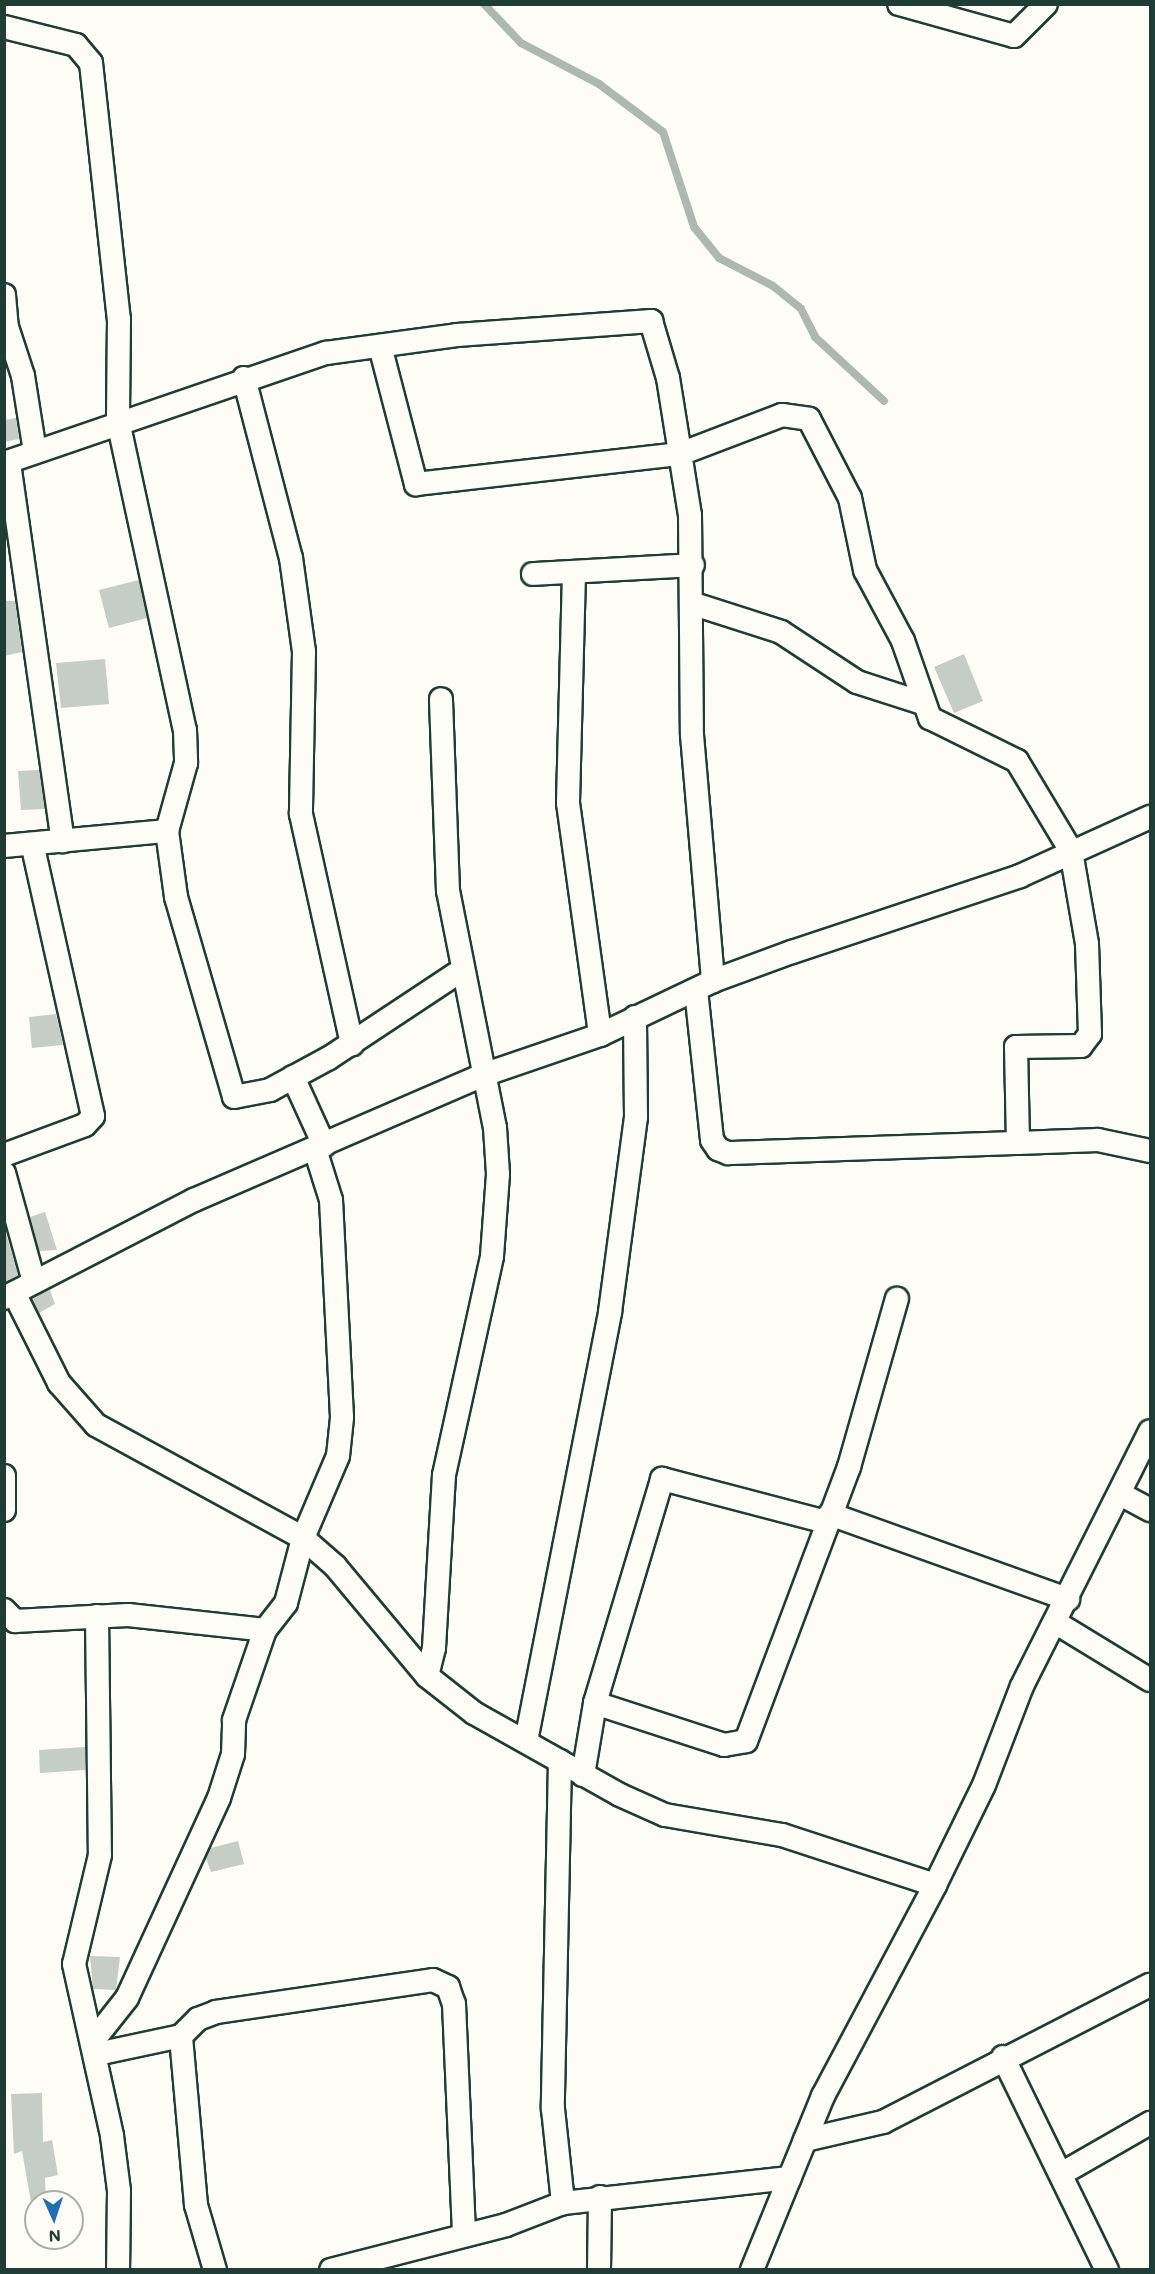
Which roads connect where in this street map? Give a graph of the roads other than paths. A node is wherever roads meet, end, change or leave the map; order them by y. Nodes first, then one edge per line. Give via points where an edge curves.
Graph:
1 (899, 4) edge
2 (1046, 4) edge
3 (4, 27) edge
4 (5, 306) edge
5 (380, 346) junction
6 (244, 378) junction
7 (118, 421) junction
8 (35, 452) junction
9 (680, 454) junction
10 (7, 463) edge
11 (693, 565) junction
12 (574, 573) junction
13 (533, 574) dead end
14 (694, 604) junction
15 (441, 699) dead end
16 (922, 703) junction
17 (1150, 817) edge
18 (167, 831) junction
19 (63, 842) junction
20 (32, 844) junction
21 (4, 846) edge
22 (1071, 851) junction
23 (462, 970) junction
24 (704, 986) junction
25 (635, 1017) junction
26 (600, 1035) junction
27 (352, 1044) junction
28 (483, 1075) junction
29 (293, 1077) junction
30 (1018, 1143) junction
31 (320, 1147) junction
32 (1150, 1151) edge
33 (4, 1155) edge
34 (4, 1173) edge
35 (34, 1282) junction
36 (9, 1295) edge
37 (897, 1299) dead end
38 (1150, 1436) edge
39 (4, 1476) edge
40 (1122, 1495) junction
41 (4, 1510) edge
42 (1150, 1510) edge
43 (828, 1518) junction
44 (303, 1538) junction
45 (1068, 1599) junction
46 (4, 1610) edge
47 (97, 1616) junction
48 (1055, 1622) junction
49 (265, 1630) junction
50 (427, 1676) junction
51 (1150, 1680) edge
52 (595, 1703) junction
53 (526, 1741) junction
54 (560, 1761) junction
55 (583, 1775) junction
56 (935, 1885) junction
57 (1150, 1985) edge
58 (181, 2036) junction
59 (95, 2047) junction
60 (1003, 2057) junction
61 (1150, 2123) edge
62 (805, 2140) junction
63 (1061, 2174) junction
64 (789, 2178) junction
65 (600, 2197) junction
66 (563, 2203) junction
67 (464, 2234) junction
68 (755, 2269) edge
69 (118, 2270) edge
70 (214, 2270) edge
71 (331, 2270) edge
72 (599, 2270) edge
73 (1107, 2270) edge

1 - 2 street via 1014,36
3 - 7 street via 76,45 91,63 119,319
4 - 8 street
5 - 6 street via 326,353
5 - 9 street via 416,484
5 - 9 street via 651,321 668,378
6 - 7 street
6 - 27 street via 291,558 304,652 301,814
7 - 8 street
7 - 18 street via 182,696 186,763
8 - 10 street
9 - 11 street
9 - 16 street via 782,415 809,419 850,498 865,570 903,641
10 - 19 street
11 - 12 street
11 - 14 street
12 - 13 street
12 - 26 street via 568,803
14 - 16 street via 781,632 857,682
14 - 24 street via 692,735
15 - 23 street via 447,891
16 - 22 street via 938,725 1017,761
17 - 22 street
18 - 19 street
18 - 29 street via 176,897 234,1097 270,1090
19 - 20 street
20 - 21 street
20 - 33 street via 93,1116 85,1125
22 - 24 street via 1020,876
22 - 30 street via 1087,944 1090,1034 1081,1046 1016,1047
23 - 27 street
23 - 28 street
24 - 25 street
24 - 30 street via 712,1140 718,1149 728,1153
25 - 26 street
25 - 53 street via 636,1116 610,1312
26 - 28 street
27 - 29 street
28 - 31 street
28 - 50 street via 495,1128 498,1174 492,1256 444,1475 434,1640
29 - 31 street
30 - 32 street via 1098,1140
31 - 35 street via 194,1200
31 - 44 street via 331,1200 342,1417 338,1456
34 - 35 street
35 - 36 street
36 - 44 street via 59,1383 96,1425
37 - 43 street via 874,1391
38 - 40 street
39 - 41 street
40 - 42 street
40 - 45 street
43 - 45 street
43 - 52 street via 746,1741 724,1745
43 - 52 street via 662,1479
44 - 49 street via 286,1603
44 - 50 street via 342,1574
45 - 48 street
46 - 47 street via 15,1620
47 - 49 street
47 - 59 street via 100,1855 74,1964
48 - 51 street
48 - 56 street
49 - 59 street via 234,1720 233,1754 219,1798 127,1998
50 - 53 street via 474,1713
52 - 55 street
53 - 54 street
54 - 55 street
54 - 66 street via 553,2109
55 - 56 street via 665,1815 782,1835
56 - 62 street via 874,1992
57 - 60 street
58 - 59 street
58 - 67 street via 198,2019 216,2012 433,1980 448,1987 454,2004
58 - 70 street via 196,2205
59 - 69 street via 119,2191
60 - 62 street via 883,2122
60 - 63 street
61 - 63 street
62 - 64 street
63 - 73 street
64 - 65 street
64 - 68 street
65 - 66 street
65 - 72 street
66 - 67 street
67 - 71 street

